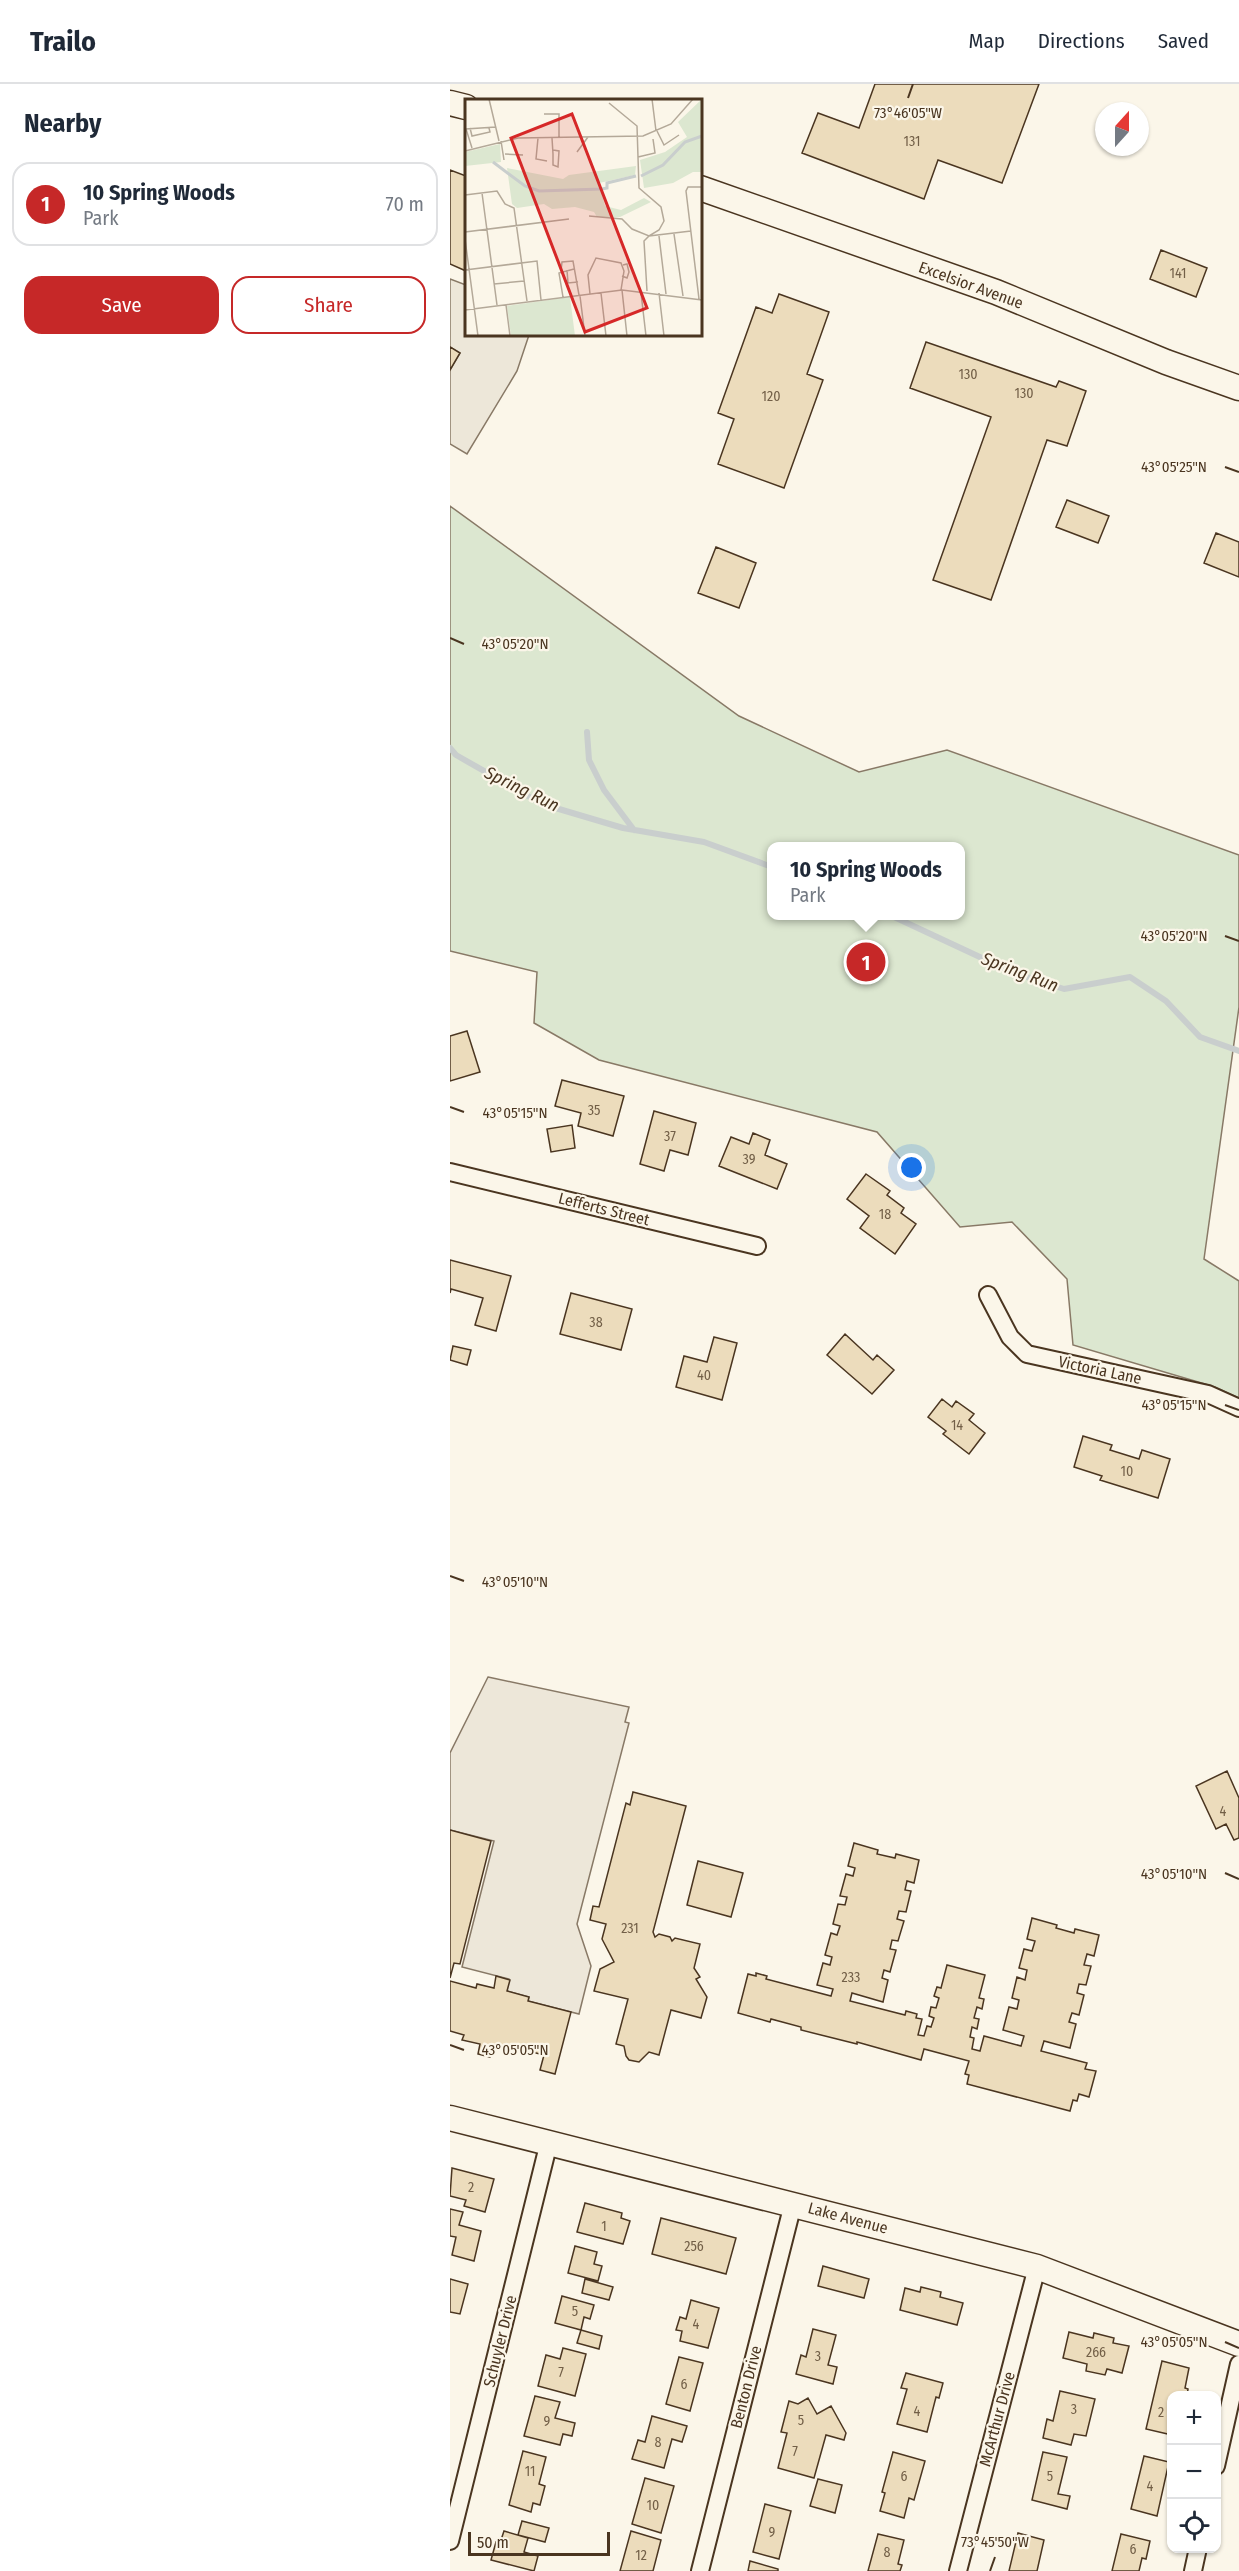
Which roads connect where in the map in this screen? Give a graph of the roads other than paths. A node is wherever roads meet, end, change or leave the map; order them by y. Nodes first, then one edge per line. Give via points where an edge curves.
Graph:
1 (450, 103) edge
2 (465, 107) edge
3 (702, 189) edge
4 (1239, 388) edge
5 (450, 1172) edge
6 (757, 1246) dead end
7 (988, 1295) dead end
8 (1239, 1408) edge
9 (450, 2118) edge
10 (549, 2142) junction
11 (793, 2204) junction
12 (1037, 2267) junction
13 (1239, 2344) edge
14 (1239, 2364) edge
15 (1221, 2445) edge
16 (450, 2541) edge
17 (1197, 2553) edge
18 (700, 2571) edge
19 (958, 2571) edge
20 (1193, 2571) edge

1 - 2 main road
3 - 4 main road, Excelsior Avenue via 996,292
5 - 6 street, Lefferts Street
7 - 8 street, Victoria Lane via 1010,1337 1027,1354 1208,1394
9 - 10 main road, Lake Avenue
10 - 11 main road, Lake Avenue
10 - 16 street, Schuyler Drive
11 - 12 main road, Lake Avenue
11 - 18 street, Benton Drive
12 - 13 main road, Lake Avenue
12 - 19 street, McArthur Drive
14 - 15 street
17 - 20 street

